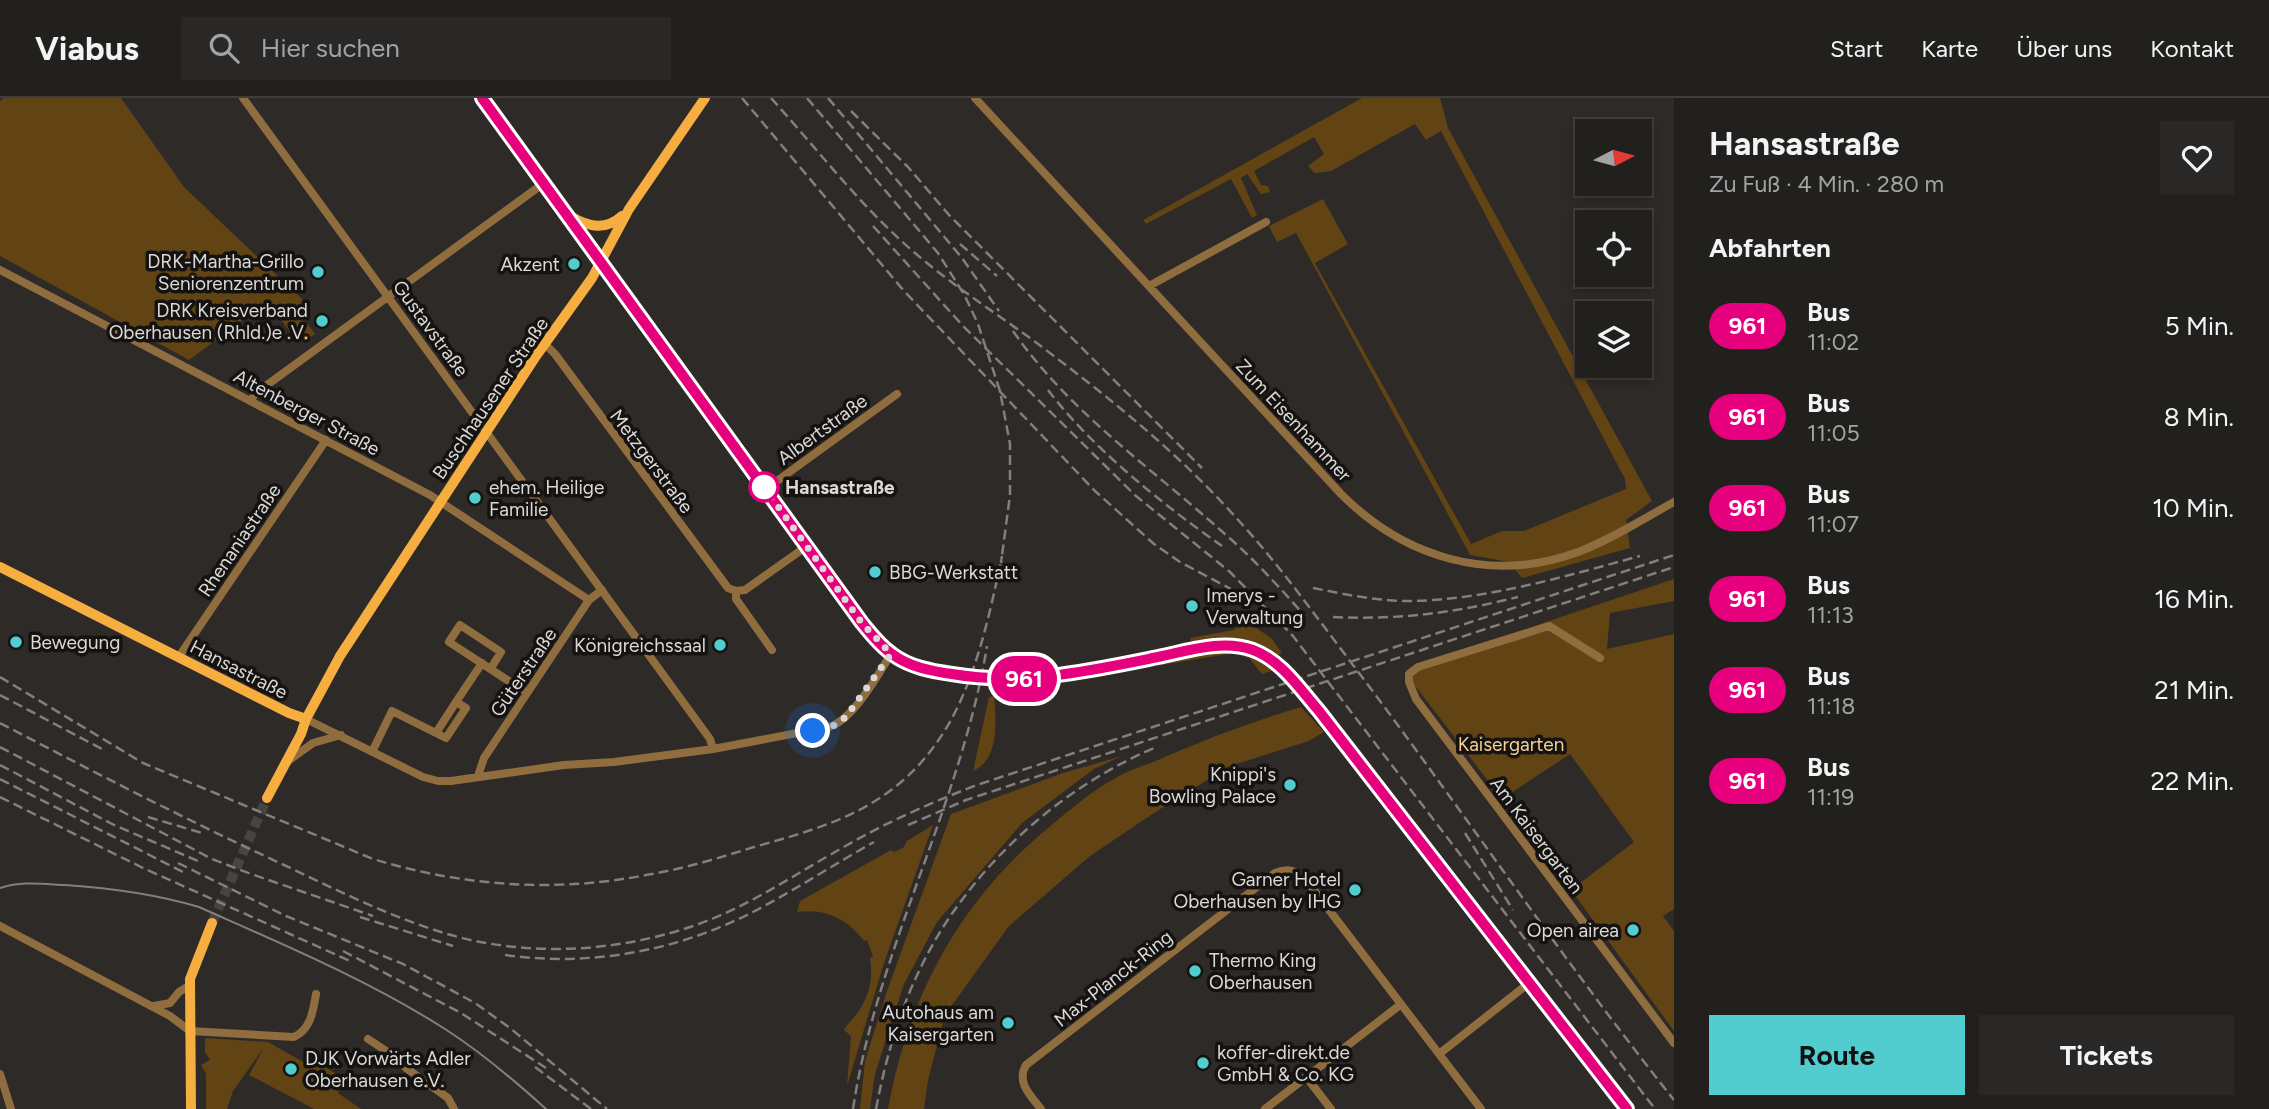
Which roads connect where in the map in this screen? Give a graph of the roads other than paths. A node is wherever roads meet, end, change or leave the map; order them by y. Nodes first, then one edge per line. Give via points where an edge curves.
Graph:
1 (243, 98) edge
2 (482, 98) edge
3 (705, 98) edge
4 (975, 98) edge
5 (544, 183) junction
6 (629, 209) junction
7 (565, 213) junction
8 (1266, 222) dead end
9 (600, 260) junction
10 (0, 270) edge
11 (1149, 286) junction
12 (388, 296) junction
13 (545, 345) junction
14 (897, 394) dead end
15 (251, 400) junction
16 (488, 432) junction
17 (326, 440) junction
18 (766, 489) junction
19 (441, 502) junction
20 (1674, 502) edge
21 (807, 546) junction
22 (0, 567) edge
23 (602, 590) junction
24 (736, 591) junction
25 (589, 600) junction
26 (772, 650) dead end
27 (891, 654) junction
28 (1600, 657) dead end
29 (178, 658) junction
30 (482, 663) junction
31 (491, 668) junction
32 (527, 693) junction
33 (306, 719) junction
34 (342, 735) junction
35 (713, 749) junction
36 (372, 752) junction
37 (288, 761) junction
38 (478, 776) junction
39 (267, 799) tunnel mouth
40 (212, 923) tunnel mouth
41 (0, 926) edge
42 (1529, 983) junction
43 (189, 986) junction
44 (316, 994) dead end
45 (1400, 1004) junction
46 (148, 1005) junction
47 (190, 1031) junction
48 (368, 1039) dead end
49 (1674, 1043) edge
50 (1439, 1054) junction
51 (0, 1074) edge
52 (1307, 1078) junction
53 (191, 1093) junction
54 (11, 1109) edge
55 (191, 1109) edge
56 (198, 1109) edge
57 (454, 1109) edge
58 (1041, 1109) edge
59 (1265, 1109) edge
60 (1331, 1109) edge
61 (1481, 1109) edge
62 (1628, 1109) edge

1 - 12 street, Gustavstraße
2 - 5 main road
3 - 6 main road, Buschhausener Straße
4 - 11 street, Zum Eisenhammer
5 - 7 main road
5 - 12 street
6 - 7 main road via 613,224 600,226
6 - 9 main road, Buschhausener Straße
7 - 9 main road
8 - 11 street
9 - 13 main road, Buschhausener Straße
9 - 18 main road
10 - 15 street, Altenberger Straße
11 - 20 street, Zum Eisenhammer via 1354,507 1386,532 1419,549 1484,565 1544,561 1578,552
12 - 15 street
12 - 16 street, Gustavstraße
13 - 16 main road, Buschhausener Straße
13 - 24 street, Metzgerstraße via 725,585
14 - 18 street, Albertstraße
15 - 17 street, Altenberger Straße
16 - 19 main road, Buschhausener Straße
16 - 23 street, Gustavstraße
17 - 19 street, Altenberger Straße
17 - 29 street, Rhenaniastraße
18 - 21 main road
19 - 25 street, Altenberger Straße
19 - 33 main road, Buschhausener Straße via 340,656
21 - 24 street via 749,588
21 - 27 main road via 862,623
22 - 29 main road, Hansastraße
23 - 25 street, Güterstraße
23 - 35 street, Gustavstraße
24 - 26 street, Metzgerstraße via 736,599
25 - 32 street, Güterstraße
27 - 35 street, Hansastraße via 837,725
27 - 42 main road, bridge via 933,671 1002,680 1051,677 1223,646 1254,651 1283,668 1319,711
28 - 49 street, Am Kaisergarten via 1549,626 1418,667 1409,674 1409,682 1416,699
29 - 33 main road, Hansastraße
30 - 31 street
30 - 31 street via 449,642 460,625 501,652
30 - 36 street via 436,733 392,711
31 - 32 street
32 - 38 street, Güterstraße via 484,758
33 - 34 street, Hansastraße
33 - 37 main road, Buschhausener Straße
34 - 36 street, Hansastraße
34 - 37 street via 313,743
35 - 38 street, Hansastraße
36 - 38 street, Hansastraße via 429,779
37 - 39 main road, Buschhausener Straße
40 - 43 main road
41 - 46 street
42 - 50 street
42 - 62 main road
43 - 46 street via 167,1005
43 - 47 main road
44 - 47 street via 305,1029 294,1037
45 - 50 street, Max-Planck-Ring
45 - 52 street
45 - 58 street, Max-Planck-Ring via 1307,881 1295,871 1283,870 1026,1065 1023,1083
46 - 47 street
47 - 53 main road
48 - 57 street via 448,1098
50 - 61 street, Max-Planck-Ring
51 - 54 street
52 - 59 street
52 - 60 street
53 - 55 main road
53 - 56 street

